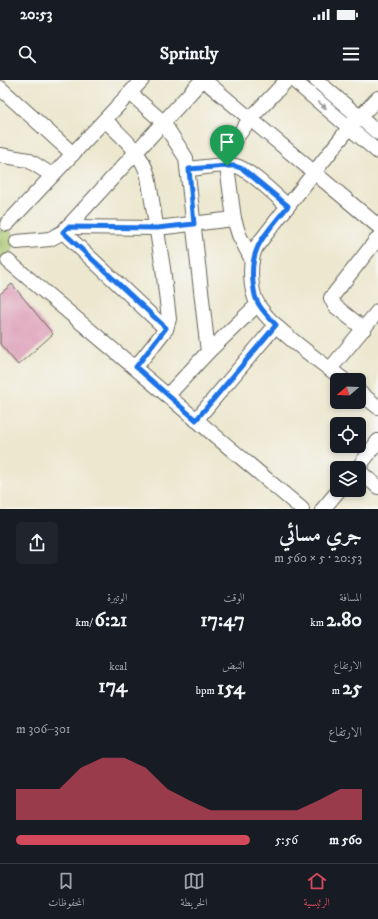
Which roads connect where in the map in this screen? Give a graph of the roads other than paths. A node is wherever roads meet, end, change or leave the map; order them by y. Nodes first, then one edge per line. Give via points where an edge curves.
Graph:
1 (142, 80) edge
2 (203, 80) edge
3 (287, 80) edge
4 (292, 80) edge
5 (316, 80) edge
6 (0, 88) edge
7 (130, 93) junction
8 (378, 98) edge
9 (360, 117) junction
10 (251, 118) junction
11 (105, 120) junction
12 (163, 122) junction
13 (349, 128) junction
14 (378, 133) edge
15 (136, 150) junction
16 (3, 152) edge
17 (378, 152) edge
18 (73, 154) junction
19 (227, 166) junction
20 (189, 169) junction
21 (315, 172) junction
22 (52, 175) junction
23 (288, 206) junction
24 (234, 219) junction
25 (3, 223) edge
26 (194, 224) junction
27 (378, 226) edge
28 (157, 228) junction
29 (65, 230) junction
30 (378, 238) edge
31 (17, 242) junction
32 (252, 260) junction
33 (4, 263) edge
34 (258, 304) junction
35 (378, 311) edge
36 (276, 325) junction
37 (166, 328) junction
38 (364, 329) junction
39 (208, 352) junction
40 (136, 367) junction
41 (330, 369) junction
42 (335, 373) edge
43 (168, 395) junction
44 (366, 398) edge
45 (378, 407) edge
46 (196, 420) junction
47 (378, 441) edge
48 (363, 461) edge
49 (366, 477) edge
50 (378, 487) edge
51 (333, 497) edge
52 (302, 509) edge
53 (323, 509) edge

1 - 7 street
2 - 10 street
2 - 12 street
3 - 10 street
4 -> 13 street
5 - 9 street
6 - 18 street
7 - 11 street
7 - 12 street
8 - 9 street
9 - 13 street
9 - 14 street
10 - 19 street via 226,150
10 - 21 street
11 - 15 street
11 - 18 street
12 - 15 street
12 - 20 street via 184,152
13 - 17 street
13 - 21 street
15 - 28 street via 148,176
15 - 29 street
16 - 22 street via 28,160
18 - 22 street
19 - 20 street
19 - 23 street via 243,169
19 - 24 street
20 - 26 street
21 - 23 street
21 - 27 street
22 - 25 street
23 - 32 street via 258,244
24 - 26 street
24 - 32 street
25 - 31 street via 14,232
26 - 28 street
26 - 39 street
28 - 29 street
28 - 37 street via 169,314
29 - 31 street via 50,239
29 - 37 street
30 - 38 street via 331,298 335,306
31 - 33 street via 14,252
32 - 34 street
33 - 40 street
34 - 36 street
34 - 39 street
35 - 38 street
36 - 41 street
36 - 46 street
37 - 40 street
38 - 41 street
39 - 43 street
40 - 43 street
41 - 42 street
43 - 46 street
44 - 45 street
46 - 52 street
47 - 48 street
49 - 50 street
51 - 53 street

